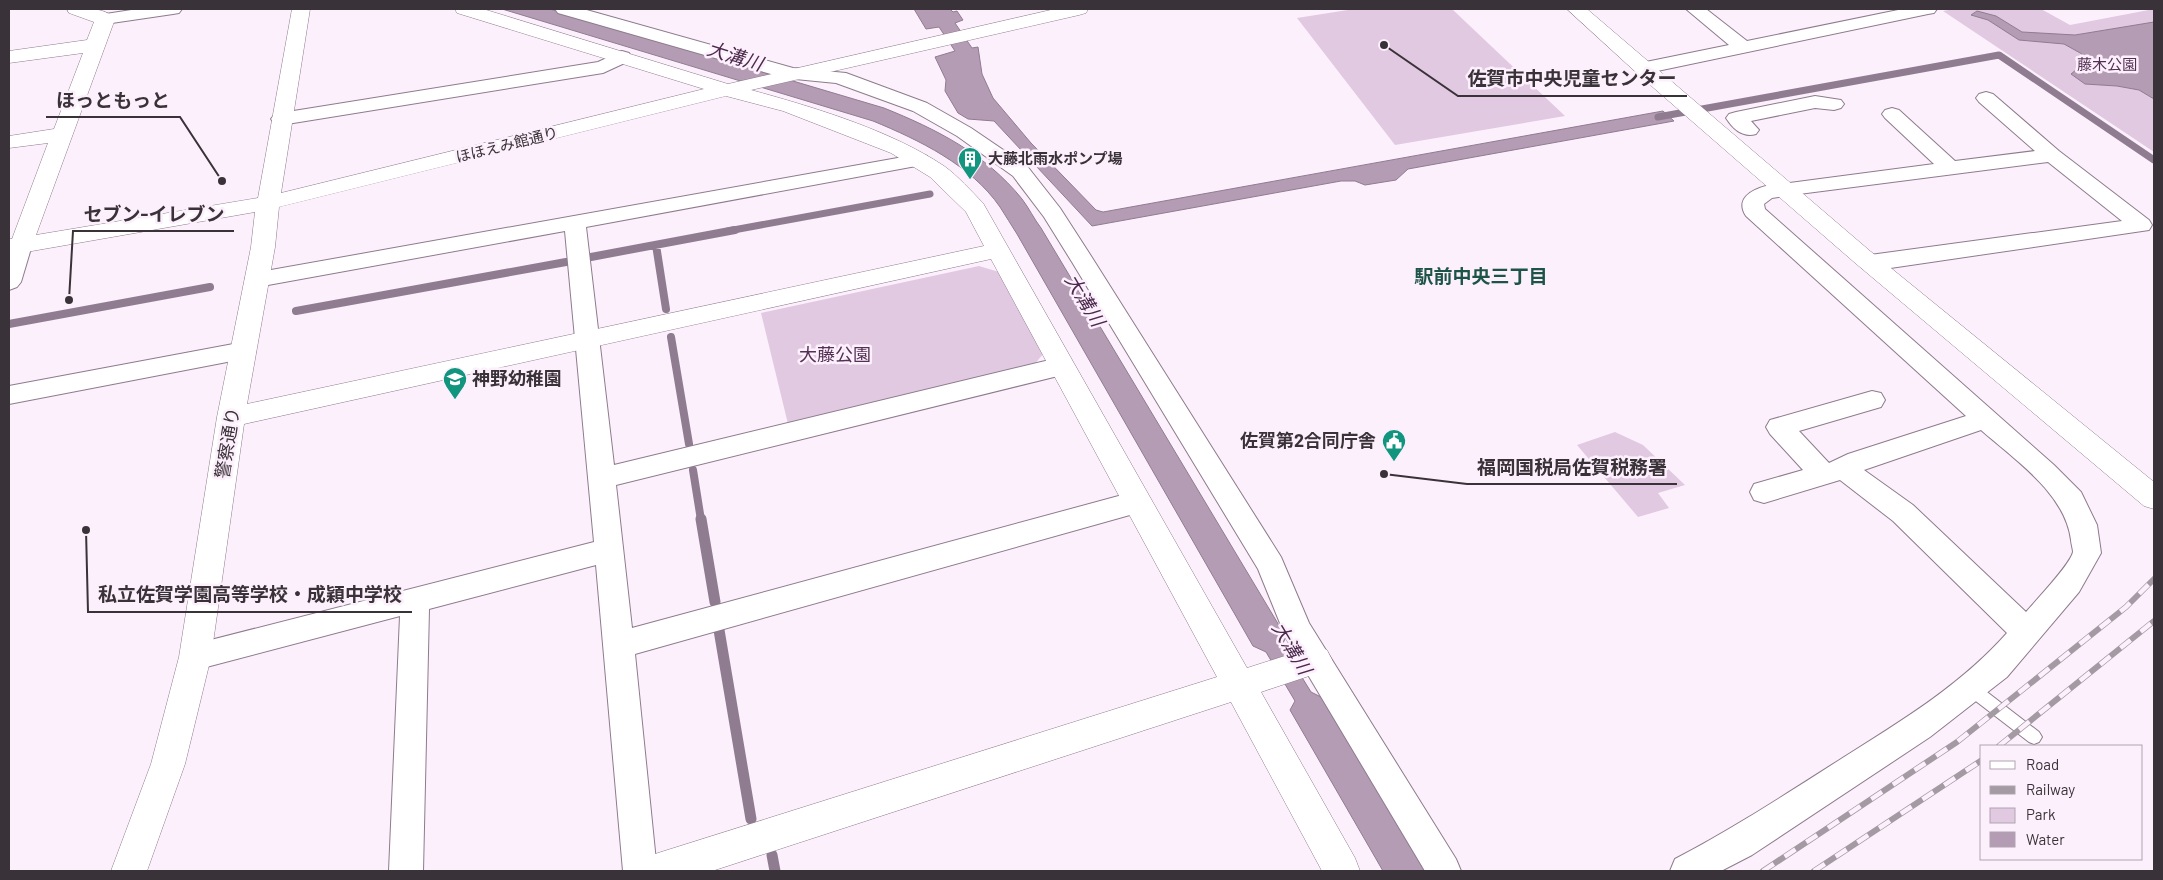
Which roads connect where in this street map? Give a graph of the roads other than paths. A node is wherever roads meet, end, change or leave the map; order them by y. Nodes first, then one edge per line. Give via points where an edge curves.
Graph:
1 (76, 9) edge
2 (173, 9) edge
3 (301, 9) edge
4 (464, 9) edge
5 (564, 9) edge
6 (1079, 9) edge
7 (1576, 9) edge
8 (1695, 9) edge
9 (1923, 9) edge
10 (105, 19) junction
11 (96, 45) junction
12 (1743, 47) junction
13 (9, 57) edge
14 (622, 57) junction
15 (1642, 68) junction
16 (788, 76) junction
17 (739, 89) junction
18 (1986, 98) dead end
19 (1834, 104) dead end
20 (1892, 114) dead end
21 (282, 119) junction
22 (1703, 121) junction
23 (63, 134) junction
24 (9, 142) edge
25 (2052, 155) junction
26 (920, 160) junction
27 (1950, 168) junction
28 (1782, 190) junction
29 (268, 203) junction
30 (575, 223) junction
31 (15, 246) edge
32 (999, 250) junction
33 (1870, 264) junction
34 (257, 279) junction
35 (9, 282) edge
36 (587, 340) junction
37 (244, 351) junction
38 (1062, 366) junction
39 (9, 396) edge
40 (1872, 400) dead end
41 (232, 417) junction
42 (1985, 419) junction
43 (1834, 472) junction
44 (601, 478) junction
45 (1764, 492) dead end
46 (2154, 498) edge
47 (1137, 502) junction
48 (608, 550) junction
49 (415, 600) junction
50 (2026, 632) junction
51 (619, 645) junction
52 (195, 657) junction
53 (1310, 662) junction
54 (1239, 685) junction
55 (1969, 687) junction
56 (2034, 737) dead end
57 (1697, 869) edge
58 (129, 871) edge
59 (406, 871) edge
60 (640, 871) edge
61 (658, 871) edge
62 (1342, 871) edge
63 (1444, 871) edge

1 - 10 street
2 - 10 street
3 - 21 street, 警察通り
4 - 14 street
5 - 16 street
6 - 16 street
7 - 15 street
8 - 12 street
9 - 12 street
10 - 11 street
11 - 13 street
11 - 23 street
12 - 15 street
14 - 17 street
14 - 21 street via 603,68
15 - 22 street
16 - 17 street, ほほえみ館通り
16 - 53 street via 839,78 920,107 964,132 1020,171 1083,261 1271,565
17 - 26 street via 899,148
17 - 29 street, ほほえみ館通り
18 - 25 street
19 - 22 street via 1815,102 1742,124
20 - 27 street
21 - 29 street, 警察通り
22 - 28 street
23 - 24 street
23 - 31 street
25 - 27 street
25 - 33 street via 2142,225
26 - 30 street
26 - 32 street via 938,172 975,208
27 - 28 street
28 - 33 street
28 - 42 street via 1766,193 1753,202 1754,210
29 - 31 street, ほほえみ館通り
29 - 34 street, 警察通り
30 - 34 street
30 - 36 street
31 - 35 street
32 - 36 street
32 - 38 street
33 - 46 street
34 - 37 street, 警察通り
36 - 41 street
36 - 44 street
37 - 39 street
37 - 41 street, 警察通り
38 - 44 street
38 - 47 street
40 - 43 street via 1779,427
41 - 52 street, 警察通り
42 - 43 street via 1857,461
42 - 50 street via 2045,472 2071,500 2084,525 2087,553 2069,583
43 - 45 street
43 - 50 street via 1903,514
44 - 48 street
47 - 51 street
47 - 54 street
48 - 49 street
48 - 51 street
49 - 52 street
49 - 59 street
50 - 55 street via 1996,667
51 - 60 street
52 - 58 street, 警察通り via 168,764
53 - 54 street
53 - 63 street
54 - 61 street
54 - 62 street
55 - 56 lane
55 - 57 street via 1919,727

